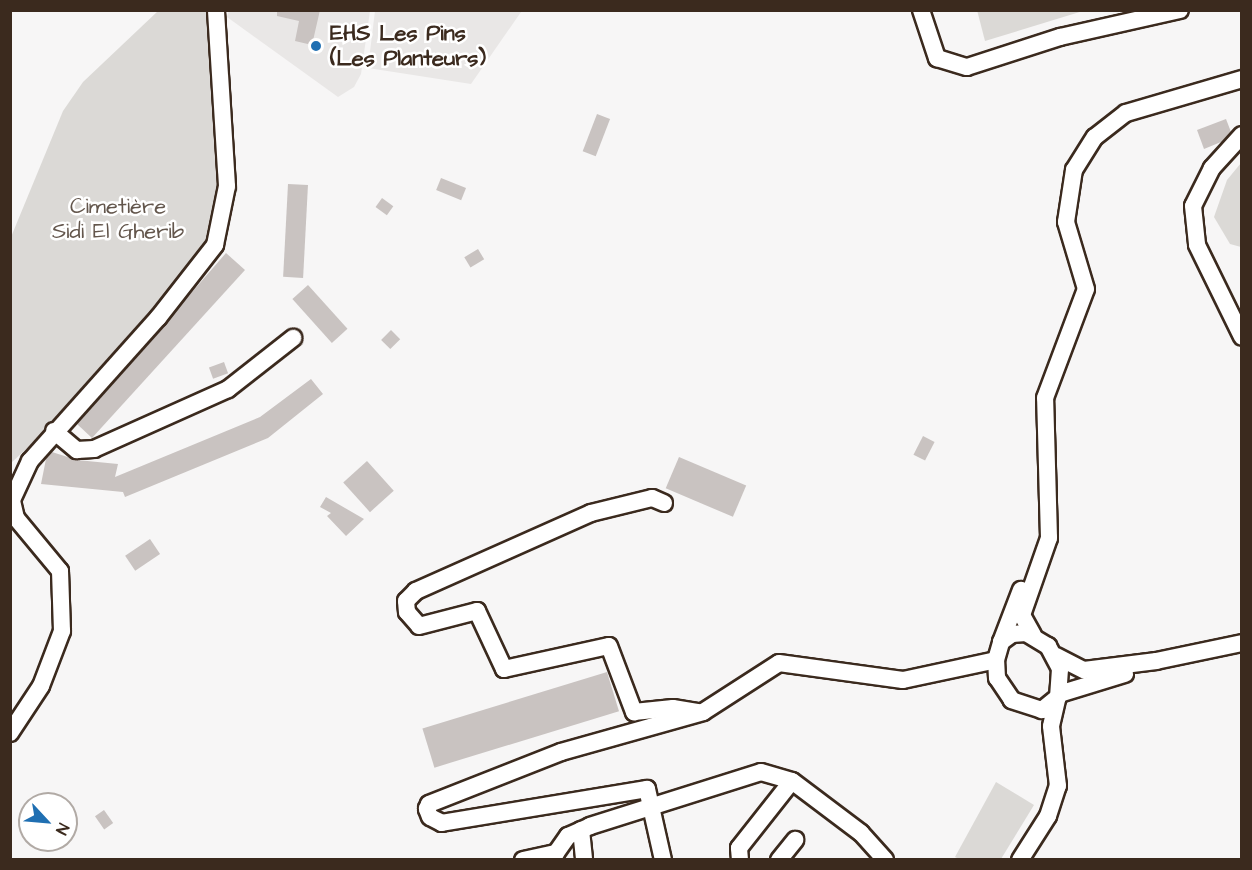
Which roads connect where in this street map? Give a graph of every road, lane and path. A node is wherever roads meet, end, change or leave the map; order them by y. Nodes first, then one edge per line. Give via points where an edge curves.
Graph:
1 (216, 10) edge
2 (921, 10) edge
3 (1180, 10) edge
4 (1242, 79) edge
5 (1242, 135) edge
6 (1242, 337) edge
7 (293, 338) dead end
8 (54, 431) junction
9 (1048, 501) junction
10 (664, 503) dead end
11 (1033, 635) junction
12 (1001, 642) junction
13 (1242, 643) edge
14 (1056, 656) junction
15 (996, 660) junction
16 (1156, 661) junction
17 (1059, 695) junction
18 (1028, 710) junction
19 (703, 712) junction
20 (10, 733) edge
21 (1060, 766) junction
22 (792, 781) junction
23 (653, 803) junction
24 (581, 830) junction
25 (795, 840) dead end
26 (523, 860) edge
27 (584, 860) edge
28 (663, 860) edge
29 (740, 860) edge
30 (779, 860) edge
31 (885, 860) edge
32 (1020, 860) edge

1 - 8 street via 227,186 215,245 158,318
2 - 3 street via 937,58 967,68 1060,38
4 - 9 street via 1126,113 1095,137 1074,170 1066,222 1086,289 1045,398
5 - 6 street via 1212,168 1193,206 1197,245
7 - 8 street via 228,389 94,449 77,450
8 - 20 street via 30,461 12,500 16,518 60,571 62,631 41,686
9 - 11 street via 1047,544 1023,609
9 - 12 street via 1041,545
10 - 19 street via 652,498 591,513 416,591 406,601 407,612 419,626 477,611 504,669 609,646 634,712 673,708
11 - 12 street via 1012,634
11 - 14 street
12 - 15 street
13 - 16 street
14 - 16 street via 1084,670
14 - 17 street
15 - 18 street via 1006,694
15 - 19 street via 903,680 779,663
16 - 17 street
17 - 18 street via 1049,708
17 - 21 street via 1051,710 1051,726
18 - 21 street
19 - 23 street via 561,752 429,804 427,809 430,817 442,823 633,787 647,789
21 - 32 street via 1054,801
22 - 23 street via 761,772
22 - 29 street via 739,848
22 - 31 street via 861,833
23 - 24 street
23 - 28 street
24 - 26 street via 568,836 556,853
24 - 27 street
25 - 30 street

